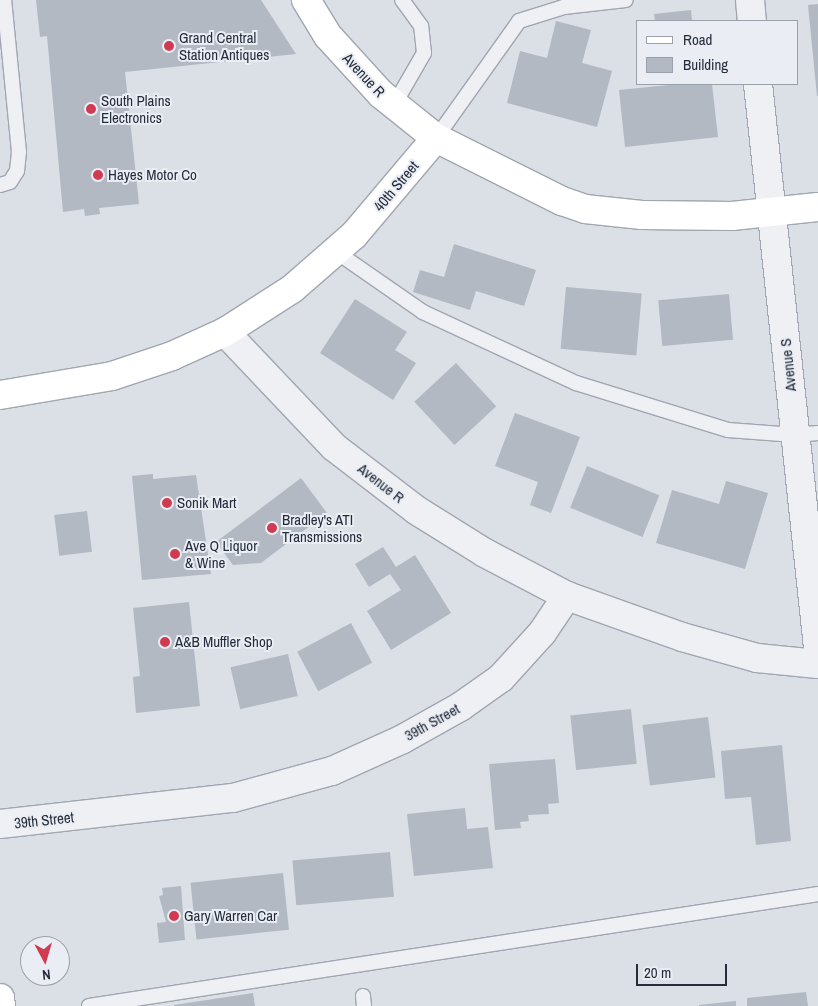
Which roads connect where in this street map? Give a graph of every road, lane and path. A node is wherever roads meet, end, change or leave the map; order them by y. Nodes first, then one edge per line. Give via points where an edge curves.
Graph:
1 (4, 0) edge
2 (306, 0) edge
3 (402, 0) edge
4 (626, 0) edge
5 (750, 0) edge
6 (752, 20) edge
7 (758, 85) edge
8 (394, 105) junction
9 (436, 138) junction
10 (0, 186) edge
11 (818, 207) edge
12 (772, 212) junction
13 (335, 251) junction
14 (225, 332) junction
15 (0, 395) edge
16 (807, 434) edge
17 (567, 596) junction
18 (818, 647) edge
19 (818, 664) edge
20 (0, 824) edge
21 (818, 894) edge
22 (0, 998) edge
23 (1, 1006) edge
24 (89, 1006) edge

1 - 10 lane via 19,152 17,171 10,182
2 - 8 main road, Avenue R via 328,36
3 - 8 lane via 421,26 424,53
4 - 9 lane via 564,7 519,21
5 - 6 street
7 - 12 street, Avenue S
8 - 9 main road, Avenue R
9 - 12 main road via 585,209 642,215 732,216
9 - 13 main road, 40th Street via 396,187
11 - 12 main road
12 - 16 street, Avenue S
13 - 14 main road, 40th Street via 292,289
13 - 16 lane via 423,312 576,383 728,430
14 - 15 main road, 40th Street via 172,356 112,376
14 - 17 street, Avenue R via 334,447 408,504 485,553
16 - 18 street, Avenue S
17 - 19 street via 757,658
17 - 20 street, 39th Street via 542,634 500,678 460,707 401,740 332,771 214,802
21 - 24 lane
22 - 23 main road

